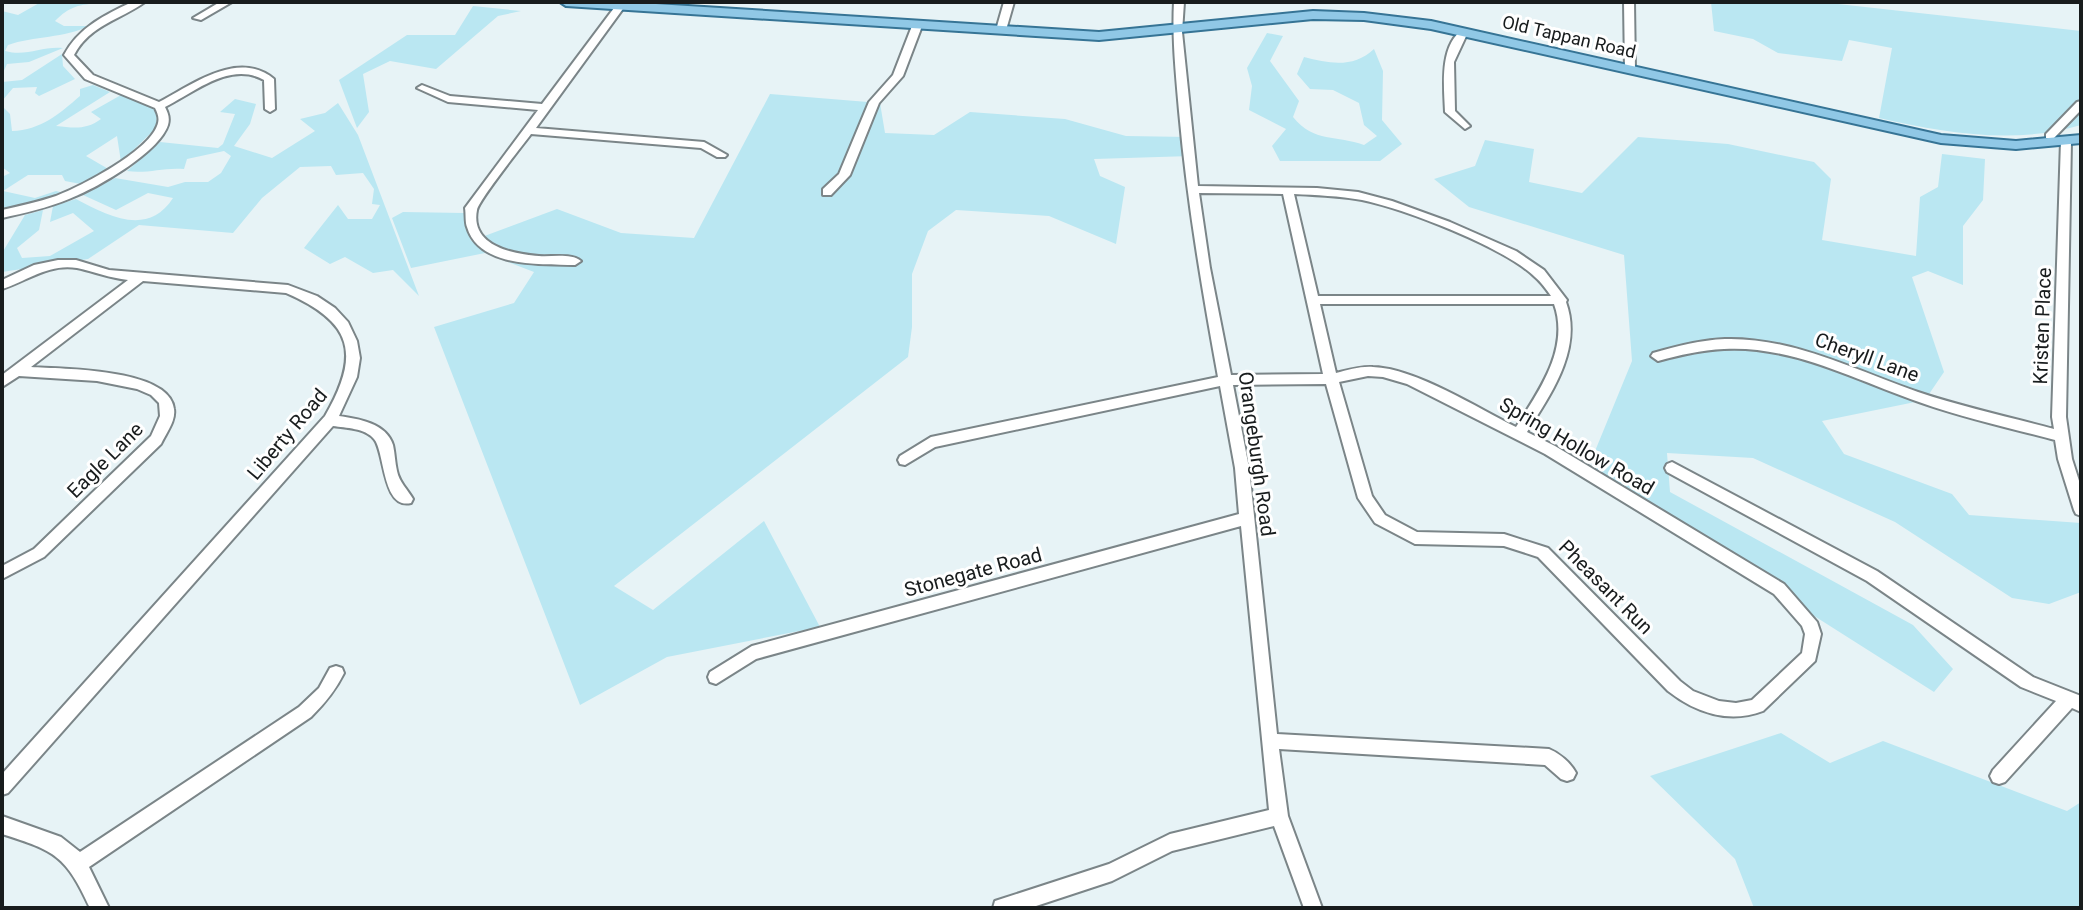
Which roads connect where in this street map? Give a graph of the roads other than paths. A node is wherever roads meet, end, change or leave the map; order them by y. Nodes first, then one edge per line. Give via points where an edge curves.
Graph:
1 (140, 2) edge
2 (227, 2) edge
3 (566, 2) edge
4 (1009, 2) edge
5 (1179, 2) edge
6 (1629, 2) edge
7 (620, 6) junction
8 (198, 18) dead end
9 (917, 26) junction
10 (1001, 30) junction
11 (1177, 32) junction
12 (1463, 32) junction
13 (1630, 70) junction
14 (422, 88) dead end
15 (2081, 104) edge
16 (159, 106) junction
17 (544, 107) junction
18 (270, 109) dead end
19 (1465, 126) dead end
20 (527, 130) junction
21 (2050, 136) dead end
22 (2081, 139) edge
23 (2066, 141) junction
24 (721, 155) dead end
25 (1193, 189) junction
26 (827, 192) dead end
27 (1288, 193) junction
28 (2, 214) edge
29 (575, 261) dead end
30 (140, 277) junction
31 (2, 285) edge
32 (1315, 300) junction
33 (1561, 300) junction
34 (1658, 356) dead end
35 (16, 371) junction
36 (1331, 379) junction
37 (1227, 380) junction
38 (2, 382) edge
39 (330, 420) junction
40 (1519, 433) junction
41 (2060, 436) junction
42 (905, 460) dead end
43 (1672, 468) dead end
44 (406, 499) dead end
45 (2081, 510) edge
46 (1247, 518) junction
47 (2, 573) edge
48 (336, 673) dead end
49 (716, 677) dead end
50 (1784, 681) joint
51 (2075, 702) edge
52 (1269, 741) junction
53 (1567, 773) dead end
54 (1999, 776) dead end
55 (2, 787) edge
56 (1279, 816) junction
57 (2, 825) edge
58 (79, 863) junction
59 (100, 908) edge
60 (1002, 908) edge
61 (1313, 908) edge

1 - 16 street via 86,32 69,55 89,77
2 - 8 street
3 - 7 main road, Old Tappan Road
4 - 10 street
5 - 11 street, Orangeburgh Road
6 - 13 street
7 - 9 main road, Old Tappan Road
7 - 17 street
9 - 10 main road, Old Tappan Road
9 - 26 street via 898,76 872,107 844,175
10 - 11 main road, Old Tappan Road via 1099,36
11 - 12 main road, Old Tappan Road via 1321,15 1392,19
11 - 25 street, Orangeburgh Road
12 - 13 main road, Old Tappan Road
12 - 19 street via 1449,68 1450,112
13 - 23 main road, Old Tappan Road via 1941,139 2016,145
14 - 17 street via 448,99
15 - 21 street
16 - 18 street via 213,77 246,70 269,79
16 - 28 street via 164,124 117,170 71,195
17 - 20 street
20 - 24 street via 704,145
20 - 29 street via 473,203 475,235 524,259
22 - 23 main road, Old Tappan Road
23 - 41 street, Kristen Place
25 - 27 street
25 - 37 street, Orangeburgh Road
27 - 32 street, Pheasant Run
27 - 33 street via 1359,196 1449,225 1530,263
30 - 31 street, Liberty Road via 58,264
30 - 35 street
30 - 39 street, Liberty Road via 288,289 314,298 347,329 355,351 353,376
32 - 33 street
32 - 36 street, Pheasant Run
33 - 40 street via 1566,326 1557,370
34 - 41 street, Cheryll Lane via 1722,343 1795,352 1935,403
35 - 38 street
35 - 47 street, Eagle Lane via 156,388 167,402 168,418 156,440 39,553
36 - 37 street, Spring Hollow Road
36 - 40 street, Spring Hollow Road via 1368,371 1398,376
36 - 50 street, Pheasant Run via 1365,498 1390,527 1428,540 1504,540 1543,552 1674,686 1703,704 1749,709
37 - 42 street, Spring Hollow Road via 931,442
37 - 46 street, Orangeburgh Road
39 - 44 street via 377,429 387,441 396,489
39 - 55 street, Liberty Road
40 - 50 street, Spring Hollow Road via 1791,598 1809,622 1813,646
41 - 45 street, Kristen Place
43 - 51 street via 1872,576 2027,682
46 - 49 street, Stonegate Road via 752,653
46 - 52 street, Orangeburgh Road
48 - 58 street via 305,712
51 - 54 street
52 - 53 street via 1549,757
52 - 56 street, Orangeburgh Road
56 - 60 street via 1170,843 1112,872
56 - 61 street, Orangeburgh Road
57 - 58 street via 60,843
58 - 59 street

